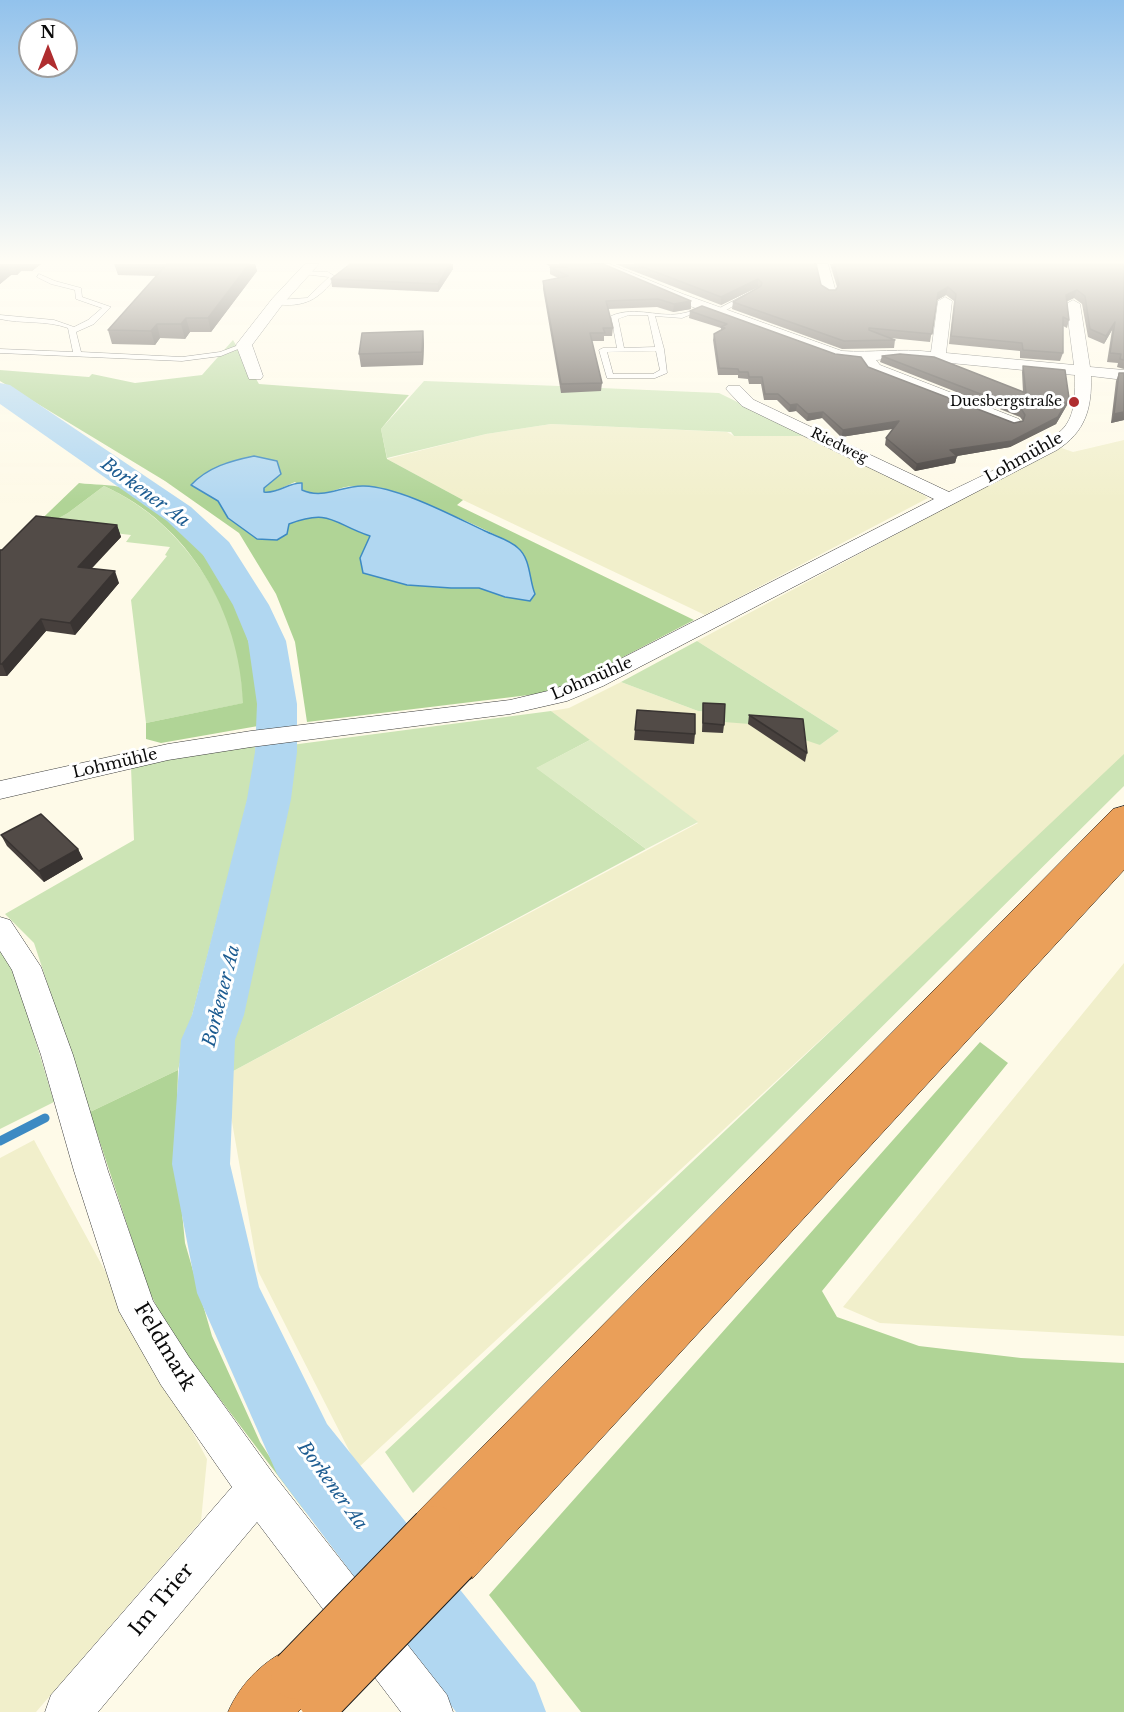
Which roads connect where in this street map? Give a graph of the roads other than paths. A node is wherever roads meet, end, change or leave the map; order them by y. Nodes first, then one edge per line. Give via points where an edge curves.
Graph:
1 (75, 344) edge
2 (620, 344) edge
3 (659, 344) edge
4 (809, 344) edge
5 (940, 344) edge
6 (1078, 344) edge
7 (244, 345) joint
8 (660, 349) junction
9 (621, 350) junction
10 (0, 351) edge
11 (78, 356) junction
12 (866, 357) junction
13 (938, 357) junction
14 (1081, 370) junction
15 (255, 375) dead end
16 (1124, 375) edge
17 (734, 389) dead end
18 (1013, 423) edge
19 (947, 498) junction
20 (0, 790) edge
21 (1124, 817) edge
22 (1124, 849) edge
23 (0, 928) edge
24 (259, 1490) junction
25 (445, 1545) junction
26 (308, 1694) edge
27 (68, 1712) edge
28 (257, 1712) edge
29 (430, 1712) edge

1 - 11 lane
2 - 9 lane
3 - 8 lane
4 - 12 street via 834,353
5 - 13 street
6 - 14 street, Lohmühle
7 - 11 lane via 221,354 182,359
7 - 15 street
8 - 9 lane
8 - 9 lane via 664,371 660,375 610,376 603,350
10 - 11 lane
12 - 13 street via 892,352
12 - 18 street via 874,368
13 - 14 street
14 - 16 street
14 - 19 street, Lohmühle via 1083,400 1072,430 1009,468
17 - 19 street, Riedweg via 748,403
19 - 20 street, Lohmühle via 654,652 559,696 510,707 168,752
21 - 25 highway
22 - 25 highway
23 - 24 street, Feldmark via 26,967 138,1311
24 - 27 street, Im Trier
24 - 29 street, Feldmark
25 - 26 highway, bridge
26 - 28 highway

